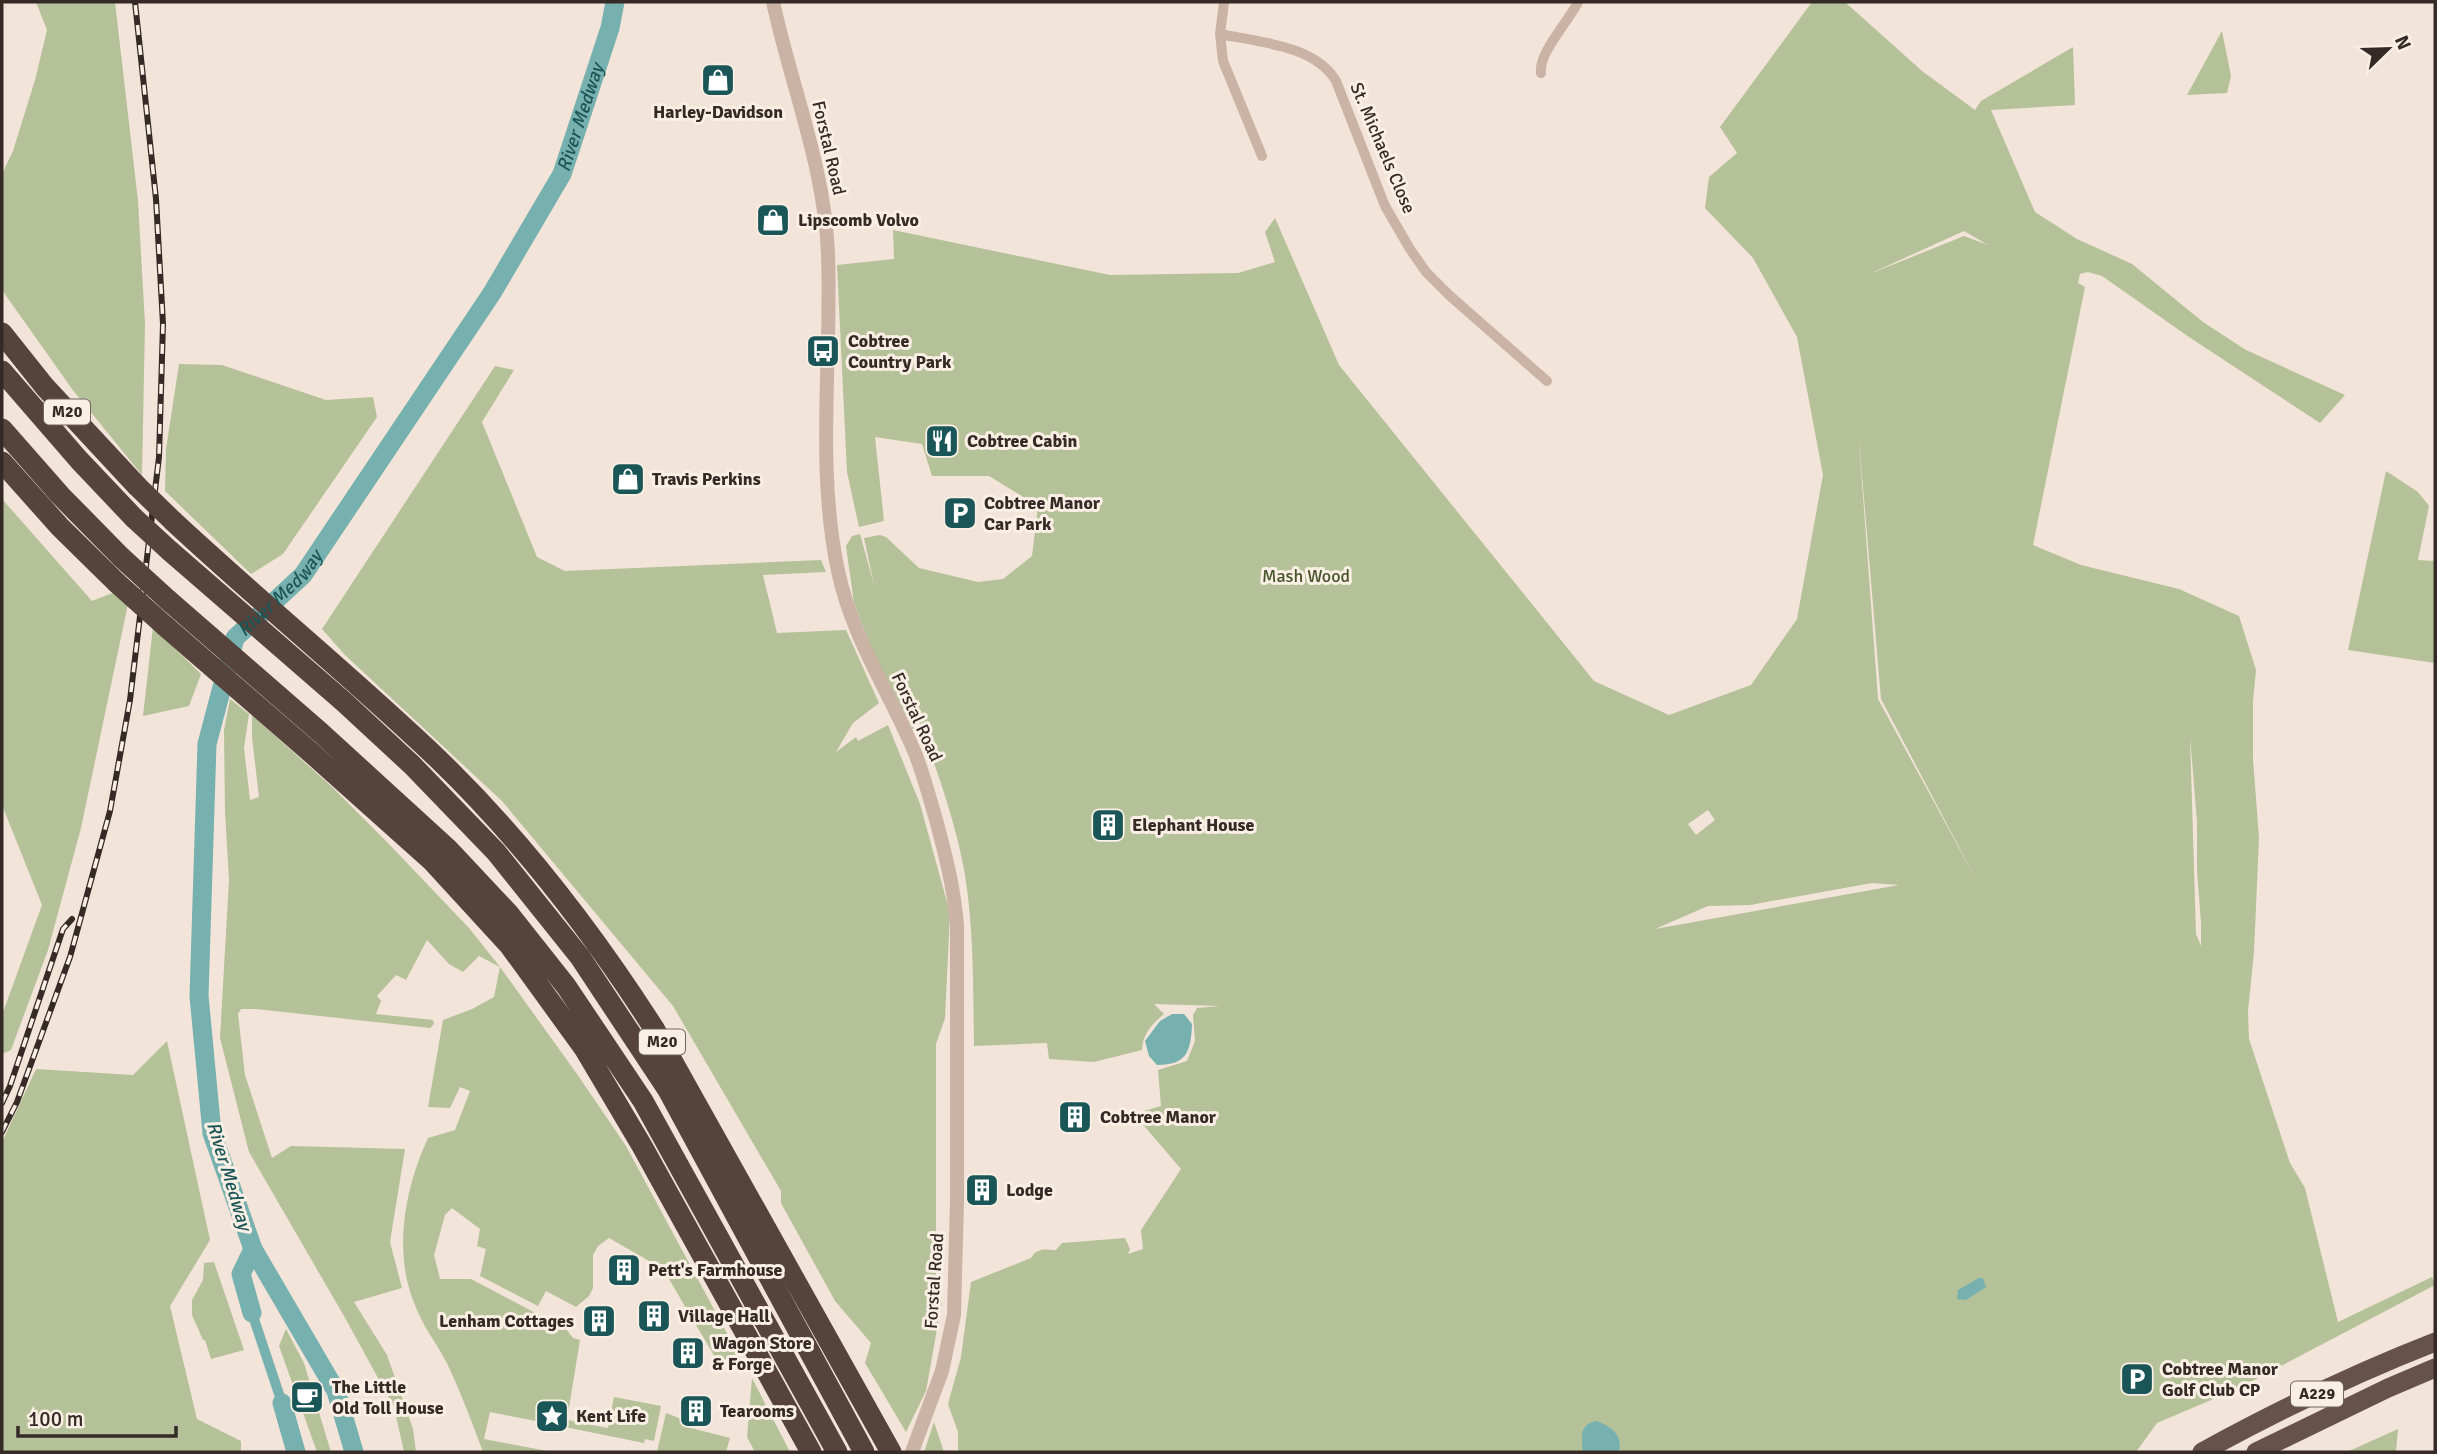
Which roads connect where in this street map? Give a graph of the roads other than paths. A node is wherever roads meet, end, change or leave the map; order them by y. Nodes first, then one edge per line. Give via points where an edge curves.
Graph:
1 (773, 2) edge
2 (1224, 2) edge
3 (1578, 2) edge
4 (1220, 34) junction
5 (1541, 73) dead end
6 (1262, 156) dead end
7 (2, 333) edge
8 (2, 371) edge
9 (1547, 380) dead end
10 (2, 429) edge
11 (2, 462) edge
12 (191, 635) junction
13 (351, 694) junction
14 (2435, 1342) edge
15 (2435, 1368) edge
16 (2353, 1404) junction
17 (811, 1452) edge
18 (837, 1452) edge
19 (864, 1452) edge
20 (891, 1452) edge
21 (912, 1452) edge
22 (2202, 1452) edge
23 (2256, 1452) edge
24 (2278, 1452) edge

1 - 21 street, Forstal Road via 808,135 828,253 827,461 838,571 863,648 914,749 955,893 954,1315 942,1371
2 - 4 street
3 - 5 street via 1545,54
4 - 6 street via 1223,61
4 - 9 street, St. Michaels Close via 1289,49 1328,68 1385,206 1426,272
7 - 13 highway, M20, bridge via 137,486
8 - 13 highway, M20, bridge via 134,518
10 - 12 highway, M20, bridge via 60,495 168,600
11 - 12 highway, M20, bridge via 117,583 166,626
12 - 17 highway, M20 via 308,750 432,861 510,946 584,1048
12 - 18 highway, M20 via 321,733 448,849 509,914 565,986 643,1101
13 - 19 highway, M20 via 496,852 580,957 668,1090
13 - 20 highway, M20 via 439,760 548,881 623,980 731,1163
14 - 22 highway, A229 via 2368,1369
15 - 16 highway, A229
16 - 23 highway, A229
16 - 24 highway

